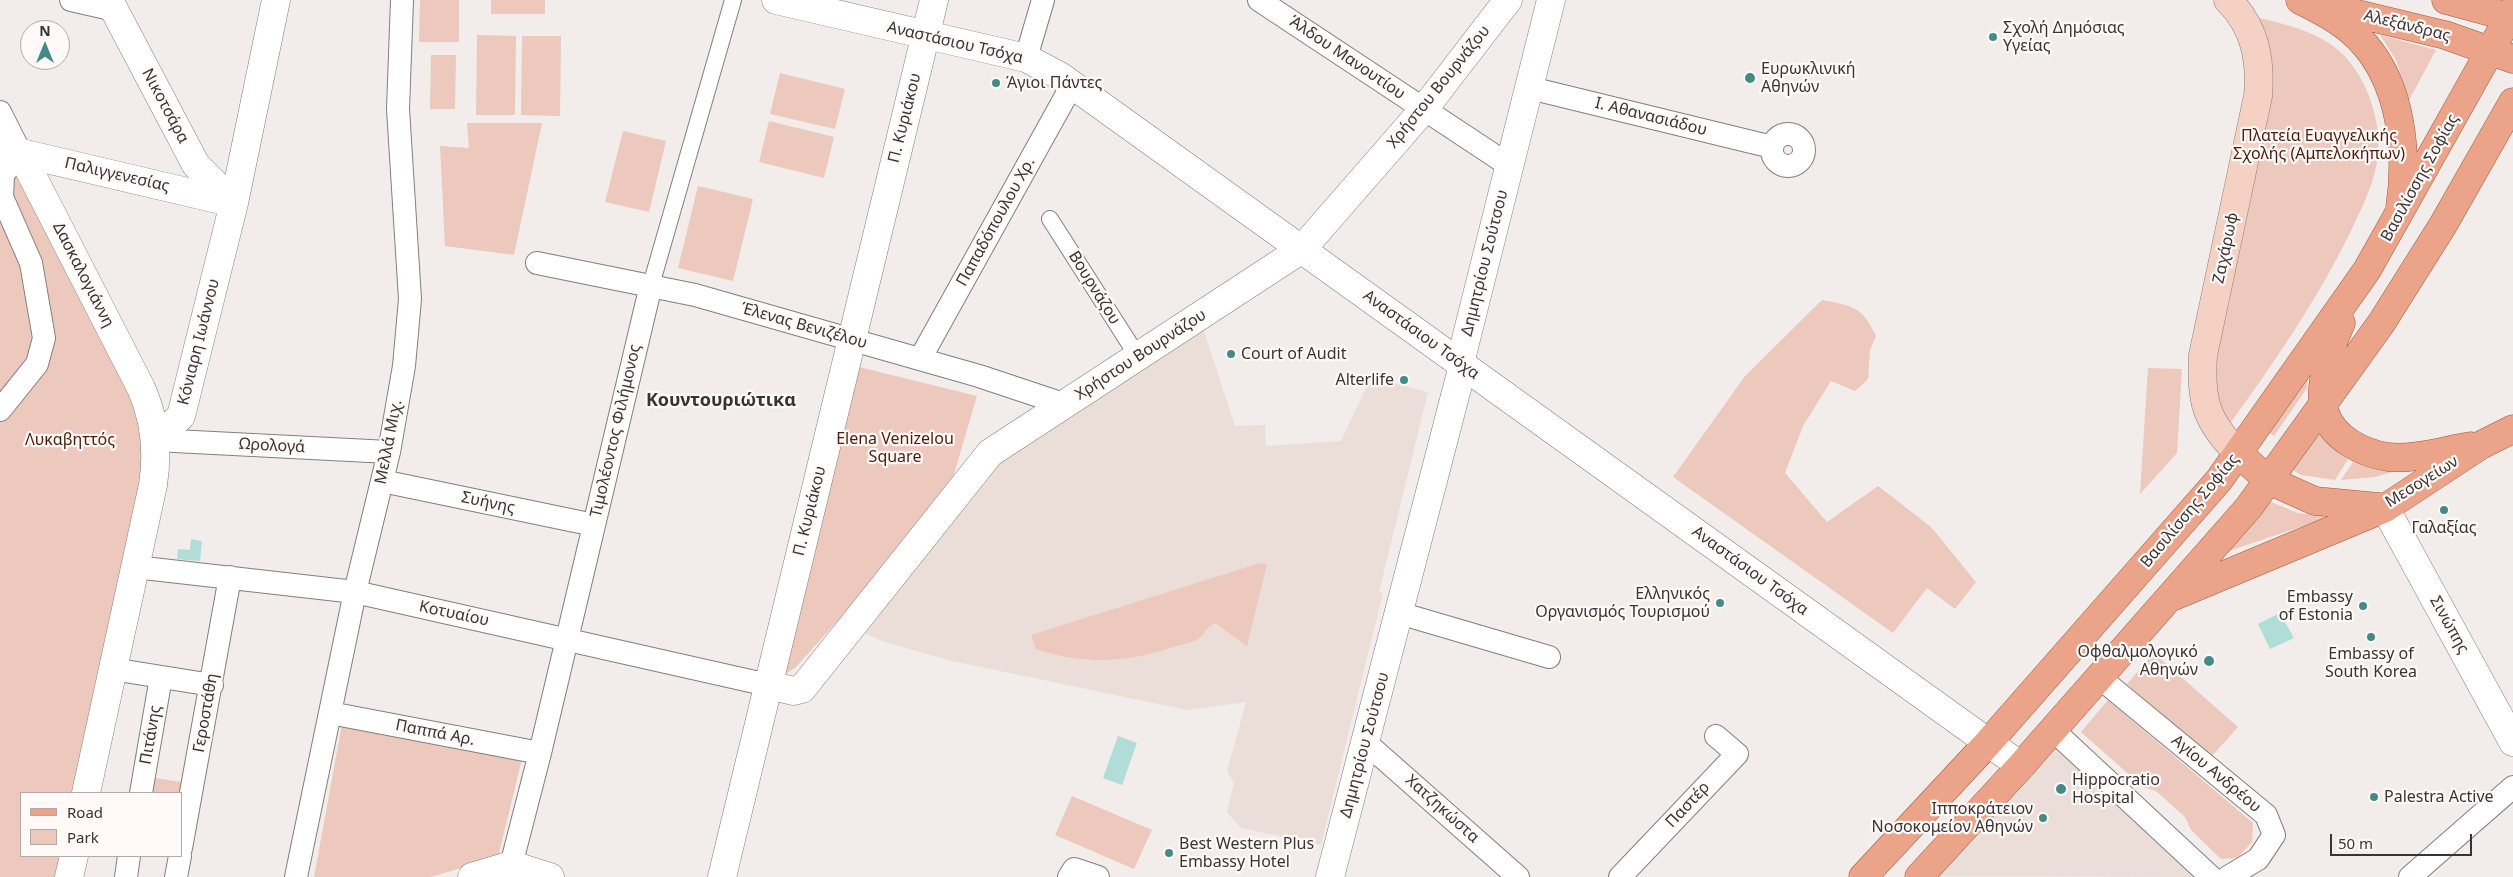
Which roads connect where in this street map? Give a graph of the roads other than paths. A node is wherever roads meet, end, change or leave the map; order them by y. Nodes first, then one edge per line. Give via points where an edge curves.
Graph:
1 (71, 0) edge
2 (276, 0) edge
3 (402, 0) edge
4 (732, 0) edge
5 (776, 0) edge
6 (934, 0) edge
7 (1043, 0) edge
8 (1259, 0) edge
9 (1508, 0) edge
10 (1551, 0) edge
11 (2228, 0) edge
12 (2299, 0) edge
13 (2446, 0) edge
14 (112, 5) edge
15 (2512, 16) edge
16 (925, 35) junction
17 (2502, 55) edge
18 (1026, 58) junction
19 (1072, 85) junction
20 (1530, 88) junction
21 (2513, 102) edge
22 (1424, 109) junction
23 (0, 112) edge
24 (1772, 147) dead end
25 (10, 150) edge
26 (1510, 166) junction
27 (234, 203) junction
28 (1050, 219) dead end
29 (2398, 219) junction
30 (1302, 250) junction
31 (537, 263) dead end
32 (2367, 270) junction
33 (651, 285) junction
34 (852, 339) junction
35 (1138, 357) junction
36 (920, 359) junction
37 (1460, 363) junction
38 (2323, 402) junction
39 (1066, 405) junction
40 (0, 410) edge
41 (2513, 429) edge
42 (155, 440) junction
43 (2482, 445) junction
44 (389, 452) junction
45 (2238, 454) junction
46 (2268, 480) junction
47 (382, 481) junction
48 (2385, 508) junction
49 (594, 525) junction
50 (135, 567) junction
51 (230, 577) junction
52 (355, 592) junction
53 (2168, 598) junction
54 (1399, 614) junction
55 (567, 639) junction
56 (1549, 657) dead end
57 (112, 669) junction
58 (161, 677) junction
59 (2100, 678) junction
60 (212, 685) junction
61 (768, 685) junction
62 (2506, 711) edge
63 (330, 713) junction
64 (2053, 730) junction
65 (1716, 736) dead end
66 (1366, 742) junction
67 (2513, 742) edge
68 (1988, 743) junction
69 (540, 753) junction
70 (2021, 766) junction
71 (2513, 787) edge
72 (86, 792) edge
73 (141, 792) edge
74 (182, 843) edge
75 (74, 857) edge
76 (129, 857) edge
77 (180, 857) edge
78 (510, 871) edge
79 (1071, 873) edge
80 (69, 877) edge
81 (126, 877) edge
82 (176, 877) edge
83 (296, 877) edge
84 (472, 877) edge
85 (550, 877) edge
86 (722, 877) edge
87 (1098, 877) edge
88 (1330, 877) edge
89 (1518, 877) edge
90 (1620, 877) edge
91 (1863, 877) edge
92 (1919, 877) edge
93 (2211, 877) edge
94 (2228, 877) edge
95 (2410, 877) edge

1 - 14 street
2 - 27 street, Κόνιαρη Ιωάννου
3 - 44 street, Μελλά Μιχ. via 398,109 410,299 404,366
4 - 33 street, Τιμoλέοντος Φιλήμονος
5 - 16 street, Αναστάσιου Τσόχα
6 - 16 street, Π. Κυριάκου
7 - 18 street
8 - 22 street, Άλδου Μανουτίου
9 - 22 street, Χρήστου Βουρνάζου
10 - 20 street, Δημητρίου Σούτσου
11 - 45 main road, Ζαχάρωφ via 2246,25 2257,52 2260,71 2258,96 2202,372 2211,421
12 - 17 main road, Αλεξάνδρας via 2445,35
12 - 29 main road via 2334,17 2352,32 2367,46 2385,78 2397,114 2402,144
13 - 15 main road
14 - 27 street, Νικοτσάρα via 196,165
15 - 17 main road, Βασιλίσσης Σοφίας
16 - 18 street, Αναστάσιου Τσόχα
16 - 34 street, Π. Κυριάκου
17 - 29 main road, Βασιλίσσης Σοφίας
18 - 19 street, Αναστάσιου Τσόχα
19 - 30 street, Αναστάσιου Τσόχα
19 - 36 street, Παπαδόπουλου Χρ.
20 - 24 street, Ι. Αθανασιάδου
20 - 26 street, Δημητρίου Σούτσου
21 - 38 main road via 2401,292
22 - 26 street, Άλδου Μανουτίου
22 - 30 street, Χρήστου Βουρνάζου
23 - 25 street, Δασκαλογιάννη
25 - 27 street, Παλιγγενεσίας
25 - 40 street via 3,175 2,197 31,263 44,338 37,364
25 - 42 street, Δασκαλογιάννη via 141,388 150,410
26 - 37 street, Δημητρίου Σούτσου
27 - 42 street, Κόνιαρη Ιωάννου via 181,416
28 - 35 street, Βουρνάζου
29 - 32 main road, Βασιλίσσης Σοφίας
30 - 35 street, Χρήστου Βουρνάζου
30 - 37 street, Αναστάσιου Τσόχα
31 - 33 street, Έλενας Βενιζέλου
32 - 38 main road via 2330,353
32 - 45 main road, Βασιλίσσης Σοφίας
33 - 34 street, Έλενας Βενιζέλου
33 - 49 street, Τιμoλέοντος Φιλήμονος
34 - 36 street, Έλενας Βενιζέλου
34 - 61 street, Π. Κυριάκου
35 - 39 street, Χρήστου Βουρνάζου
36 - 39 street, Έλενας Βενιζέλου
37 - 54 street, Δημητρίου Σούτσου via 1462,369
37 - 68 street, Αναστάσιου Τσόχα
38 - 43 main road via 2324,412 2339,434 2372,454 2403,457
38 - 46 main road
39 - 61 street, Χρήστου Βουρνάζου via 990,454 802,689 794,691
41 - 43 main road, Μεσογείων
42 - 44 street, Ωρολογά
42 - 50 street via 153,485
43 - 48 main road, Μεσογείων
44 - 47 street, Μελλά Μιχ.
45 - 46 main road, Ζαχάρωφ
45 - 68 main road, Βασιλίσσης Σοφίας via 2219,480
46 - 48 main road, Μεσογείων via 2315,501
46 - 53 main road via 2249,507
47 - 49 street, Συήνης
47 - 52 street, Μελλά Μιχ.
48 - 53 main road
48 - 62 street, Σινώπης
49 - 55 street, Τιμoλέοντος Φιλήμονος
50 - 51 street, Κοτυαίου
50 - 57 street
51 - 52 street, Κοτυαίου
51 - 60 street, Γεροστάθη
52 - 55 street, Κοτυαίου
52 - 63 street, Μελλά Μιχ.
53 - 59 main road
54 - 56 street
54 - 66 street, Δημητρίου Σούτσου
55 - 61 street, Κοτυαίου
55 - 69 street, Τιμoλέοντος Φιλήμονος
57 - 58 street
57 - 72 street
58 - 60 street
58 - 73 street, Πιτάνης
59 - 64 main road
59 - 94 street, Αγίου Ανδρέου via 2266,815 2274,835 2258,859
60 - 74 street, Γεροστάθη
61 - 86 street, Π. Κυριάκου
62 - 67 street, Σινώπης
63 - 69 street, Παππά Αρ.
63 - 83 street, Μελλά Μιχ.
64 - 70 main road
64 - 93 street
65 - 90 street, Παστέρ via 1737,754
66 - 88 street, Δημητρίου Σούτσου
66 - 89 street, Χατζηκώστα
68 - 70 street, Αναστάσιου Τσόχα
68 - 91 main road, Βασιλίσσης Σοφίας
69 - 78 street, Τιμoλέοντος Φιλήμονος
70 - 92 main road
71 - 95 street
75 - 80 street
76 - 81 street
77 - 82 street
78 - 84 street
78 - 85 street
79 - 87 street

